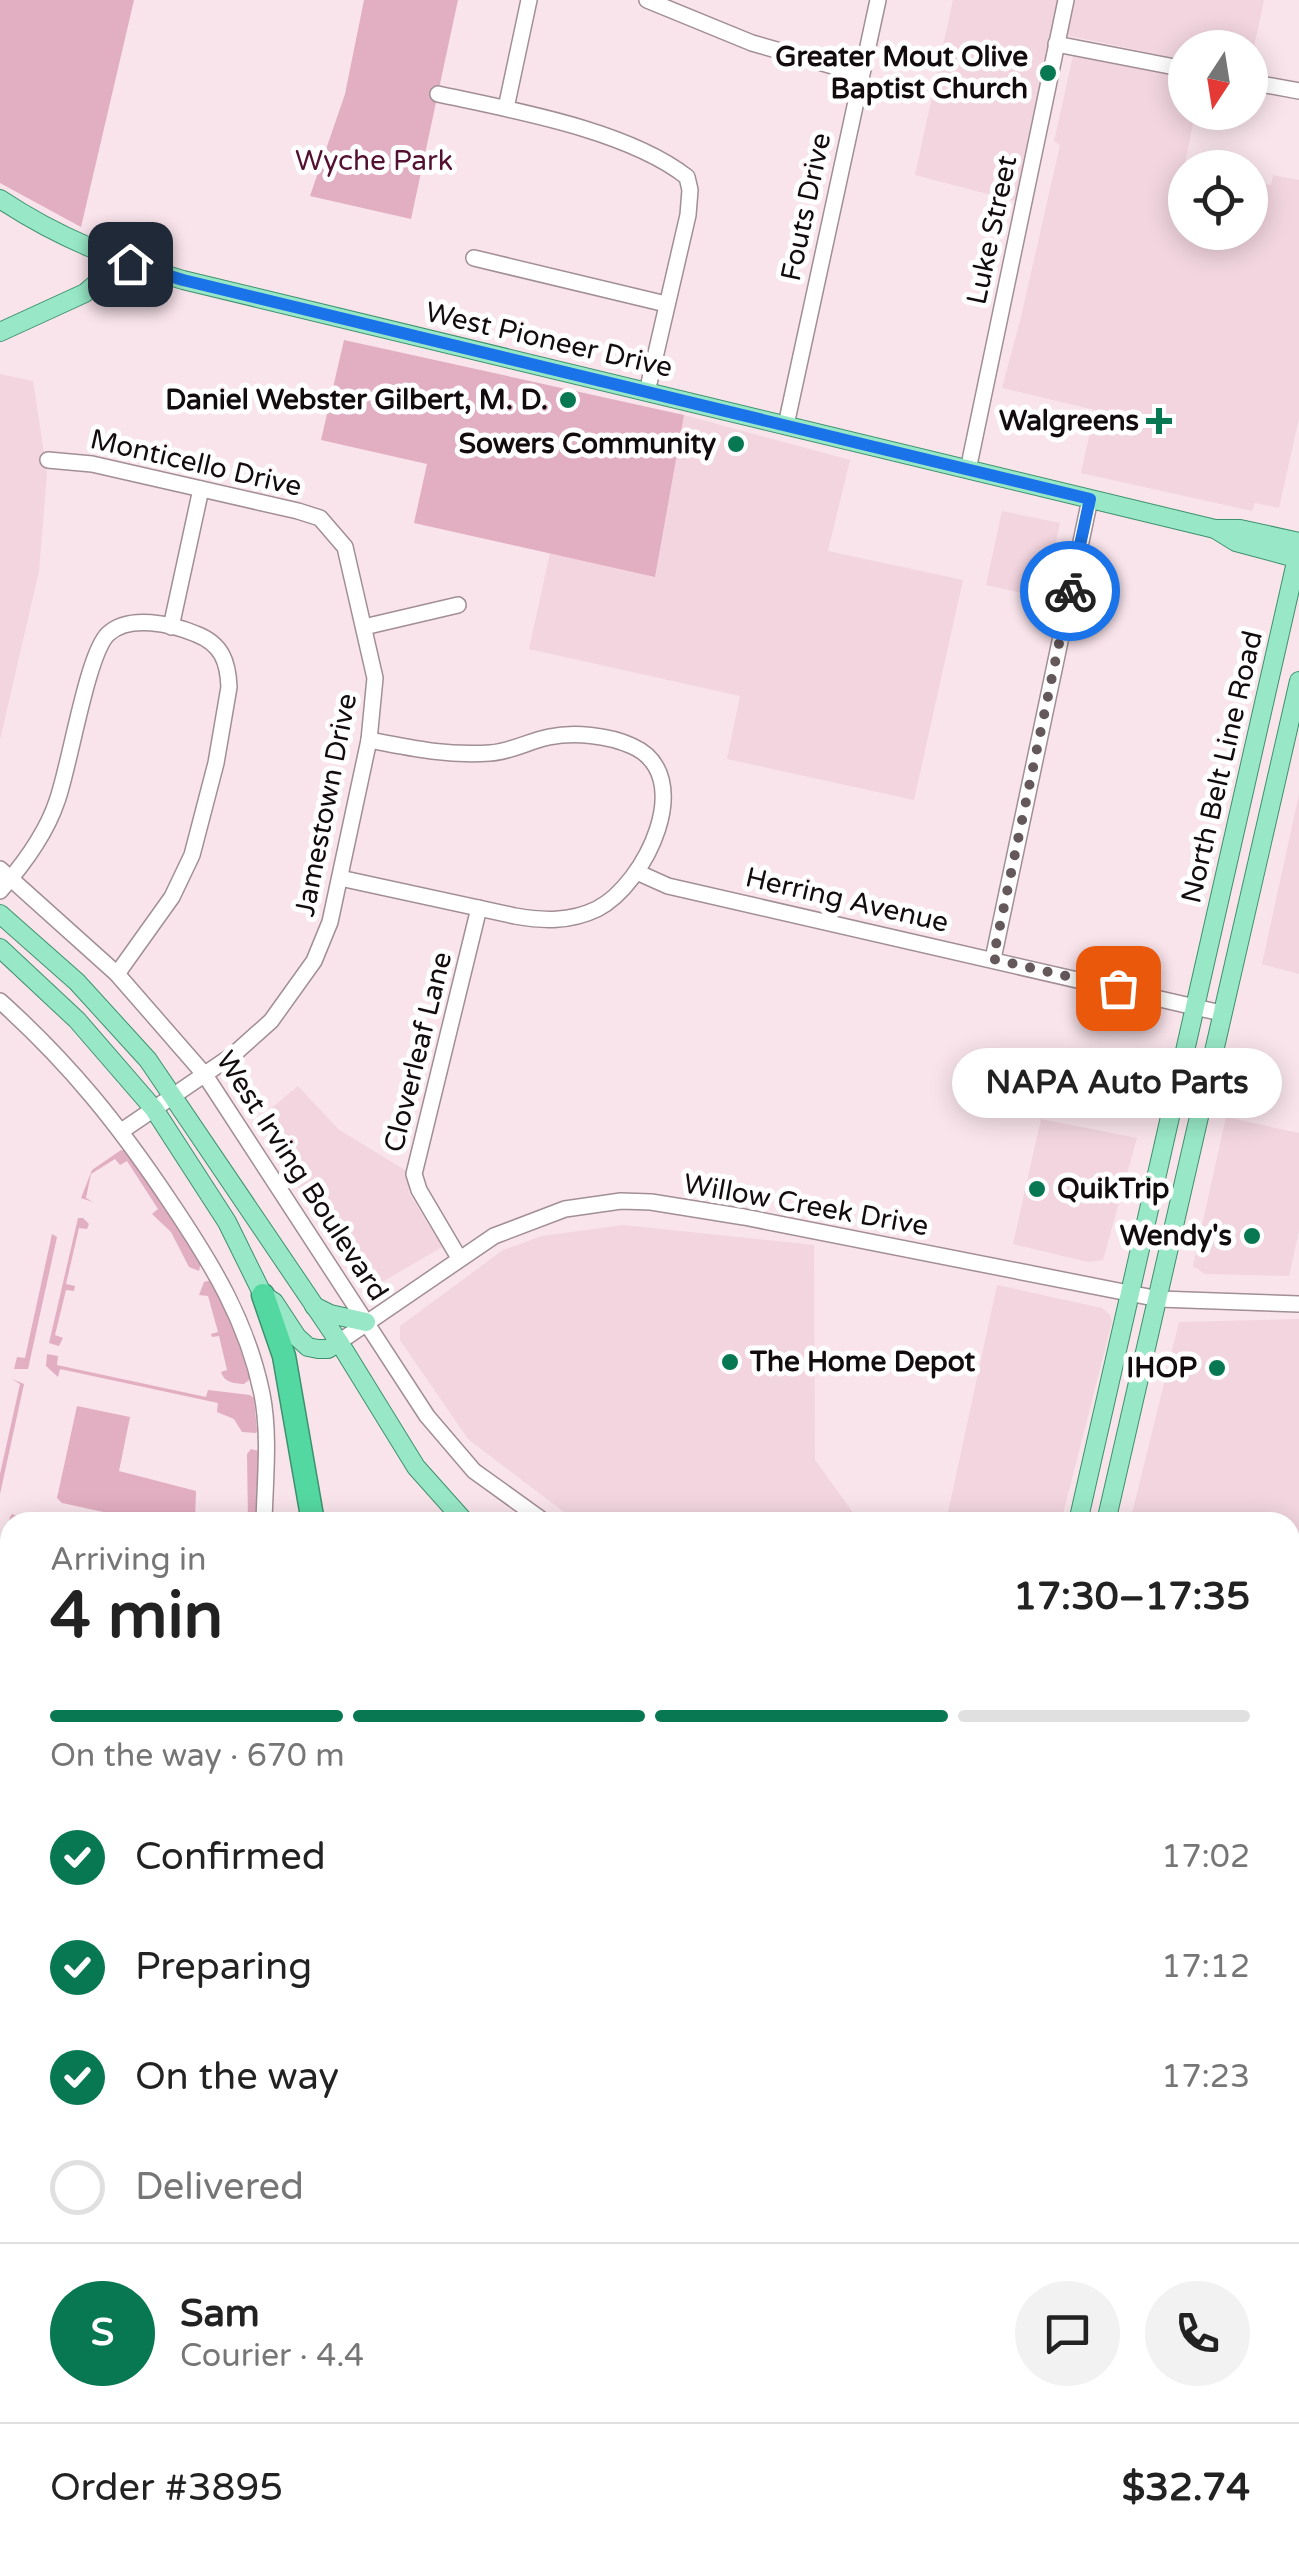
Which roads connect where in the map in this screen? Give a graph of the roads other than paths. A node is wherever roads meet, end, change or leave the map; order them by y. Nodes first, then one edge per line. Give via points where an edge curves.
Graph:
1 (529, 0) edge
2 (647, 0) edge
3 (878, 0) edge
4 (1066, 0) edge
5 (1056, 44) junction
6 (1168, 66) edge
7 (861, 74) junction
8 (1268, 86) edge
9 (1299, 92) edge
10 (438, 94) dead end
11 (506, 108) junction
12 (0, 198) edge
13 (474, 258) dead end
14 (121, 262) junction
15 (666, 304) junction
16 (0, 332) edge
17 (647, 392) junction
18 (786, 425) junction
19 (48, 460) dead end
20 (968, 470) junction
21 (201, 489) junction
22 (1090, 499) junction
23 (330, 526) joint
24 (1298, 552) edge
25 (458, 604) dead end
26 (364, 627) junction
27 (171, 628) junction
28 (1299, 681) edge
29 (368, 740) junction
30 (638, 872) junction
31 (340, 878) junction
32 (4, 879) edge
33 (478, 908) junction
34 (0, 914) edge
35 (0, 948) edge
36 (993, 959) junction
37 (117, 974) junction
38 (0, 1001) edge
39 (1196, 1007) junction
40 (1222, 1013) junction
41 (206, 1075) junction
42 (173, 1094) junction
43 (154, 1109) junction
44 (123, 1130) junction
45 (459, 1258) junction
46 (1131, 1294) junction
47 (263, 1295) junction
48 (1159, 1299) junction
49 (1299, 1304) edge
50 (314, 1306) junction
51 (366, 1322) junction
52 (339, 1342) junction
53 (264, 1512) edge
54 (311, 1512) edge
55 (456, 1512) edge
56 (530, 1512) edge
57 (1080, 1512) edge
58 (1108, 1512) edge

1 - 11 street
2 - 7 street via 752,43
3 - 7 street, Fouts Drive
4 - 5 street, Luke Street
5 - 6 street
5 - 20 street, Luke Street
7 - 18 street, Fouts Drive
8 - 9 street
10 - 11 street
11 - 15 street via 573,126 687,177 690,201
12 - 14 main road, West Pioneer Drive via 72,242
13 - 15 street
14 - 16 main road via 86,293
14 - 17 main road, West Pioneer Drive
15 - 17 street
17 - 18 main road, West Pioneer Drive
18 - 20 main road, West Pioneer Drive
19 - 21 street, Monticello Drive
20 - 22 main road, West Pioneer Drive
21 - 23 street, Monticello Drive via 298,510
21 - 27 street
22 - 24 main road, West Pioneer Drive via 1215,529 1236,542
22 - 36 street
23 - 26 street, Jamestown Drive via 344,547
24 - 39 main road, North Belt Line Road
25 - 26 street
26 - 29 street, Jamestown Drive via 375,678
27 - 32 street via 135,623 102,641 57,801 40,836
27 - 37 street via 216,646 228,662 229,687 192,856 172,897
28 - 40 main road, North Belt Line Road
29 - 30 street via 460,755 566,735 632,746 655,766 663,794
29 - 31 street, Jamestown Drive
30 - 33 street via 609,902 566,918
30 - 36 street, Herring Avenue via 668,886
31 - 33 street
31 - 41 street, Jamestown Drive via 325,936 304,977 270,1021
32 - 37 street, West Irving Boulevard
33 - 45 street, Cloverleaf Lane via 414,1174
34 - 42 main road via 98,1004
35 - 43 main road via 77,1020
36 - 39 street, Herring Avenue
37 - 41 street, West Irving Boulevard
38 - 44 street
39 - 40 street, Herring Avenue
39 - 46 main road, North Belt Line Road
40 - 48 main road, North Belt Line Road
41 - 42 street, Jamestown Drive
41 - 51 street, West Irving Boulevard
42 - 43 street, Jamestown Drive
42 - 50 main road
43 - 44 street, Jamestown Drive
43 - 47 main road
44 - 53 street via 216,1270 245,1330 265,1418
45 - 46 street, Willow Creek Drive via 543,1215 645,1202
45 - 51 street, Willow Creek Drive
46 - 48 street, Willow Creek Drive
46 - 57 main road, North Belt Line Road
47 - 52 main road via 308,1347 328,1349
47 - 54 highway via 284,1356
48 - 49 street, Willow Creek Drive
48 - 58 main road, North Belt Line Road
50 - 51 main road
50 - 52 main road
51 - 52 street, Willow Creek Drive
51 - 56 street, West Irving Boulevard via 452,1447
52 - 55 main road via 416,1467

